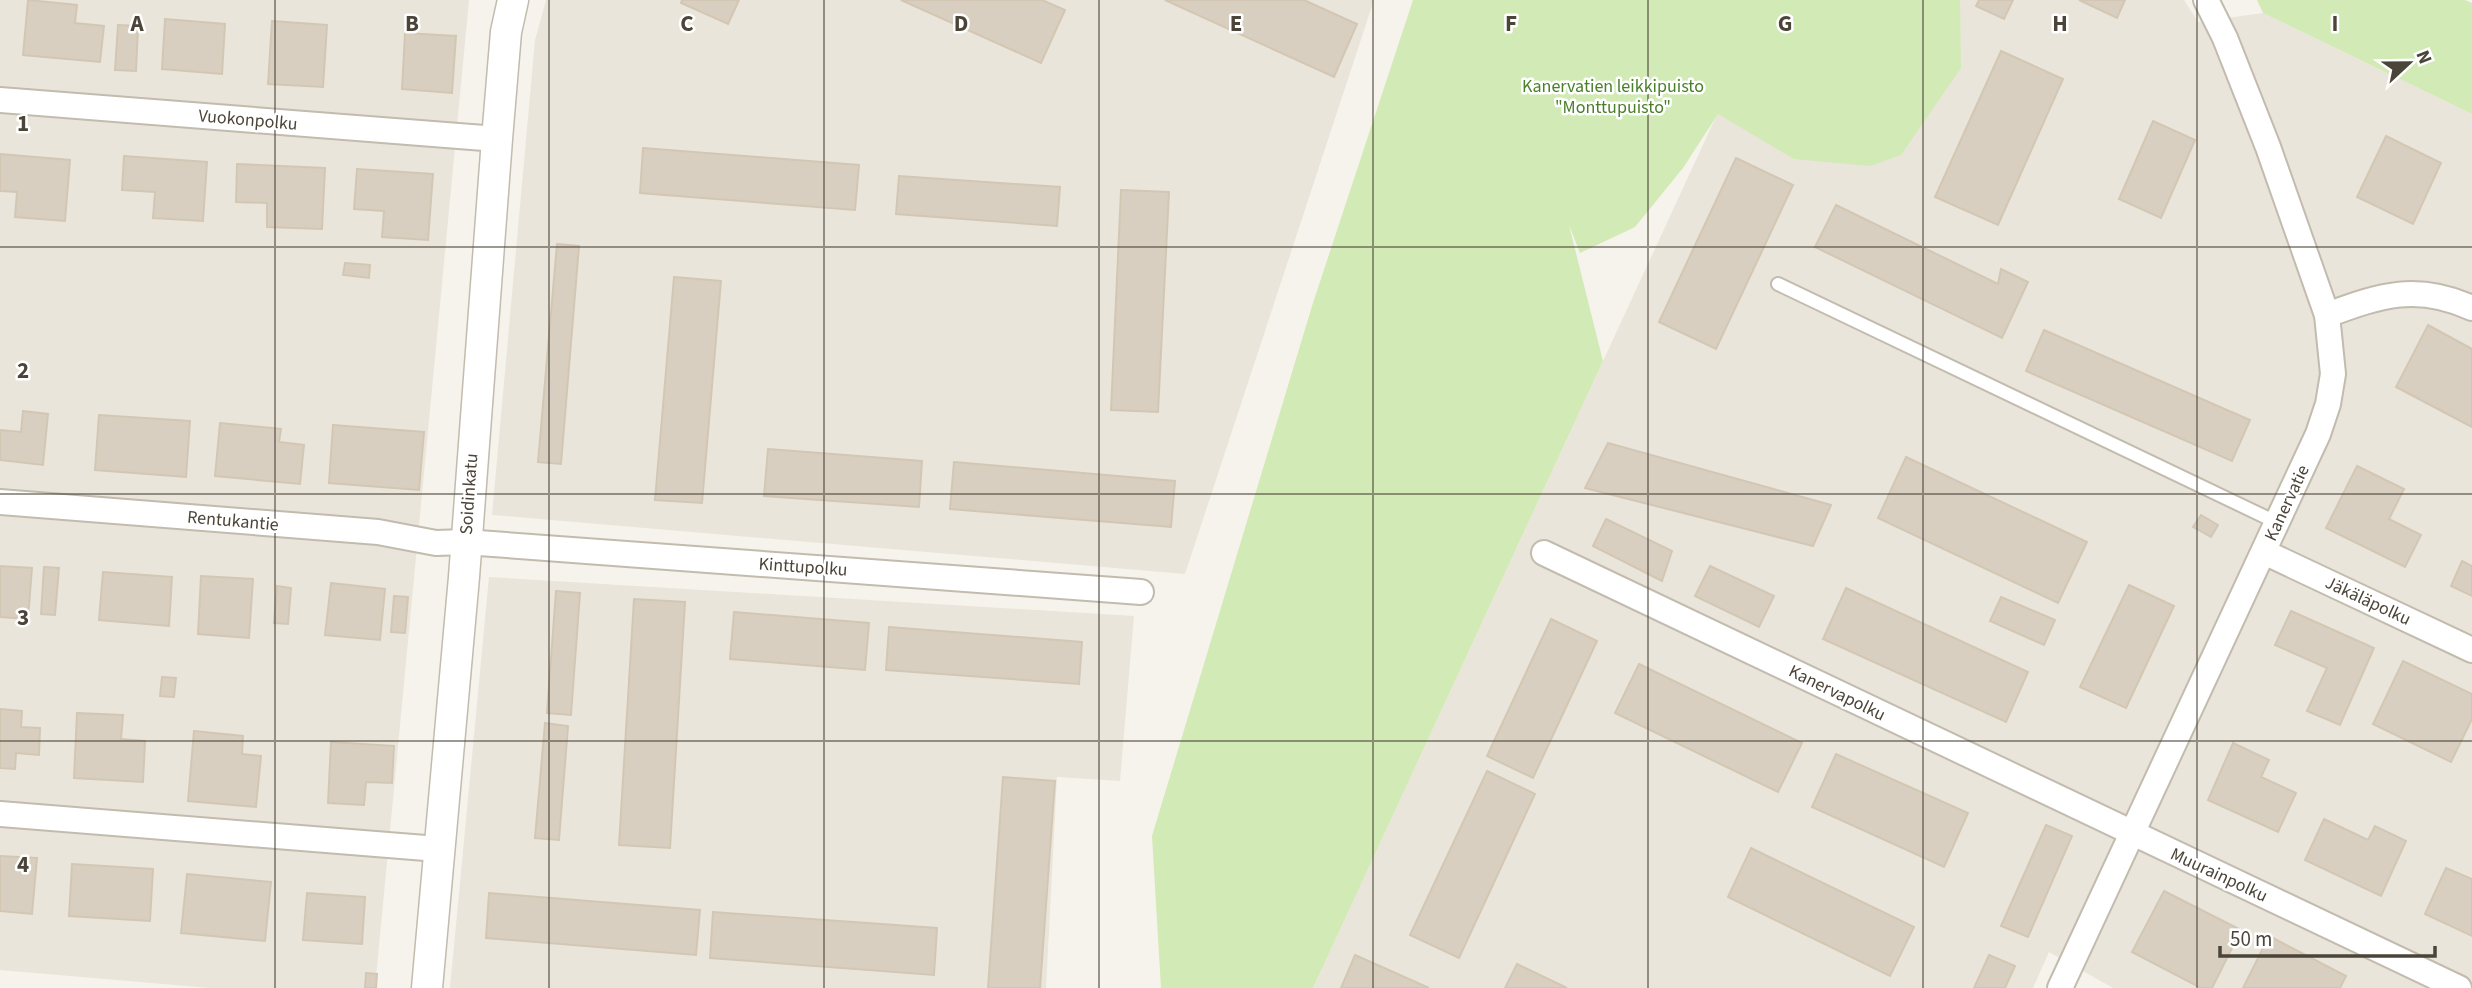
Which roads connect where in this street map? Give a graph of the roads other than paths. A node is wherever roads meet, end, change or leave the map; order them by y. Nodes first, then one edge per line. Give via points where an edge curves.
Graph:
1 (513, 0) edge
2 (2206, 0) edge
3 (0, 100) edge
4 (497, 139) junction
5 (1778, 284) dead end
6 (2472, 309) edge
7 (2327, 315) junction
8 (0, 502) edge
9 (2278, 523) junction
10 (465, 542) junction
11 (2264, 552) junction
12 (1544, 553) dead end
13 (1141, 592) dead end
14 (2472, 650) edge
15 (0, 814) edge
16 (2131, 833) junction
17 (438, 849) junction
18 (427, 988) edge
19 (2060, 988) edge
20 (2459, 988) edge

1 - 4 street, Soidinkatu
2 - 7 street, Kanervatie via 2269,147
3 - 4 street, Vuokonpolku
4 - 10 street, Soidinkatu
5 - 9 lane
6 - 7 street via 2411,292
7 - 9 street, Kanervatie via 2333,374 2328,404
8 - 10 street, Rentukantie
9 - 11 street, Kanervatie
10 - 13 street, Kinttupolku
10 - 17 street, Soidinkatu
11 - 14 street, Jäkäläpolku
11 - 16 street, Kanervatie
12 - 16 street, Kanervapolku
15 - 17 street
16 - 19 street, Kanervatie
16 - 20 street, Muurainpolku
17 - 18 street, Soidinkatu

